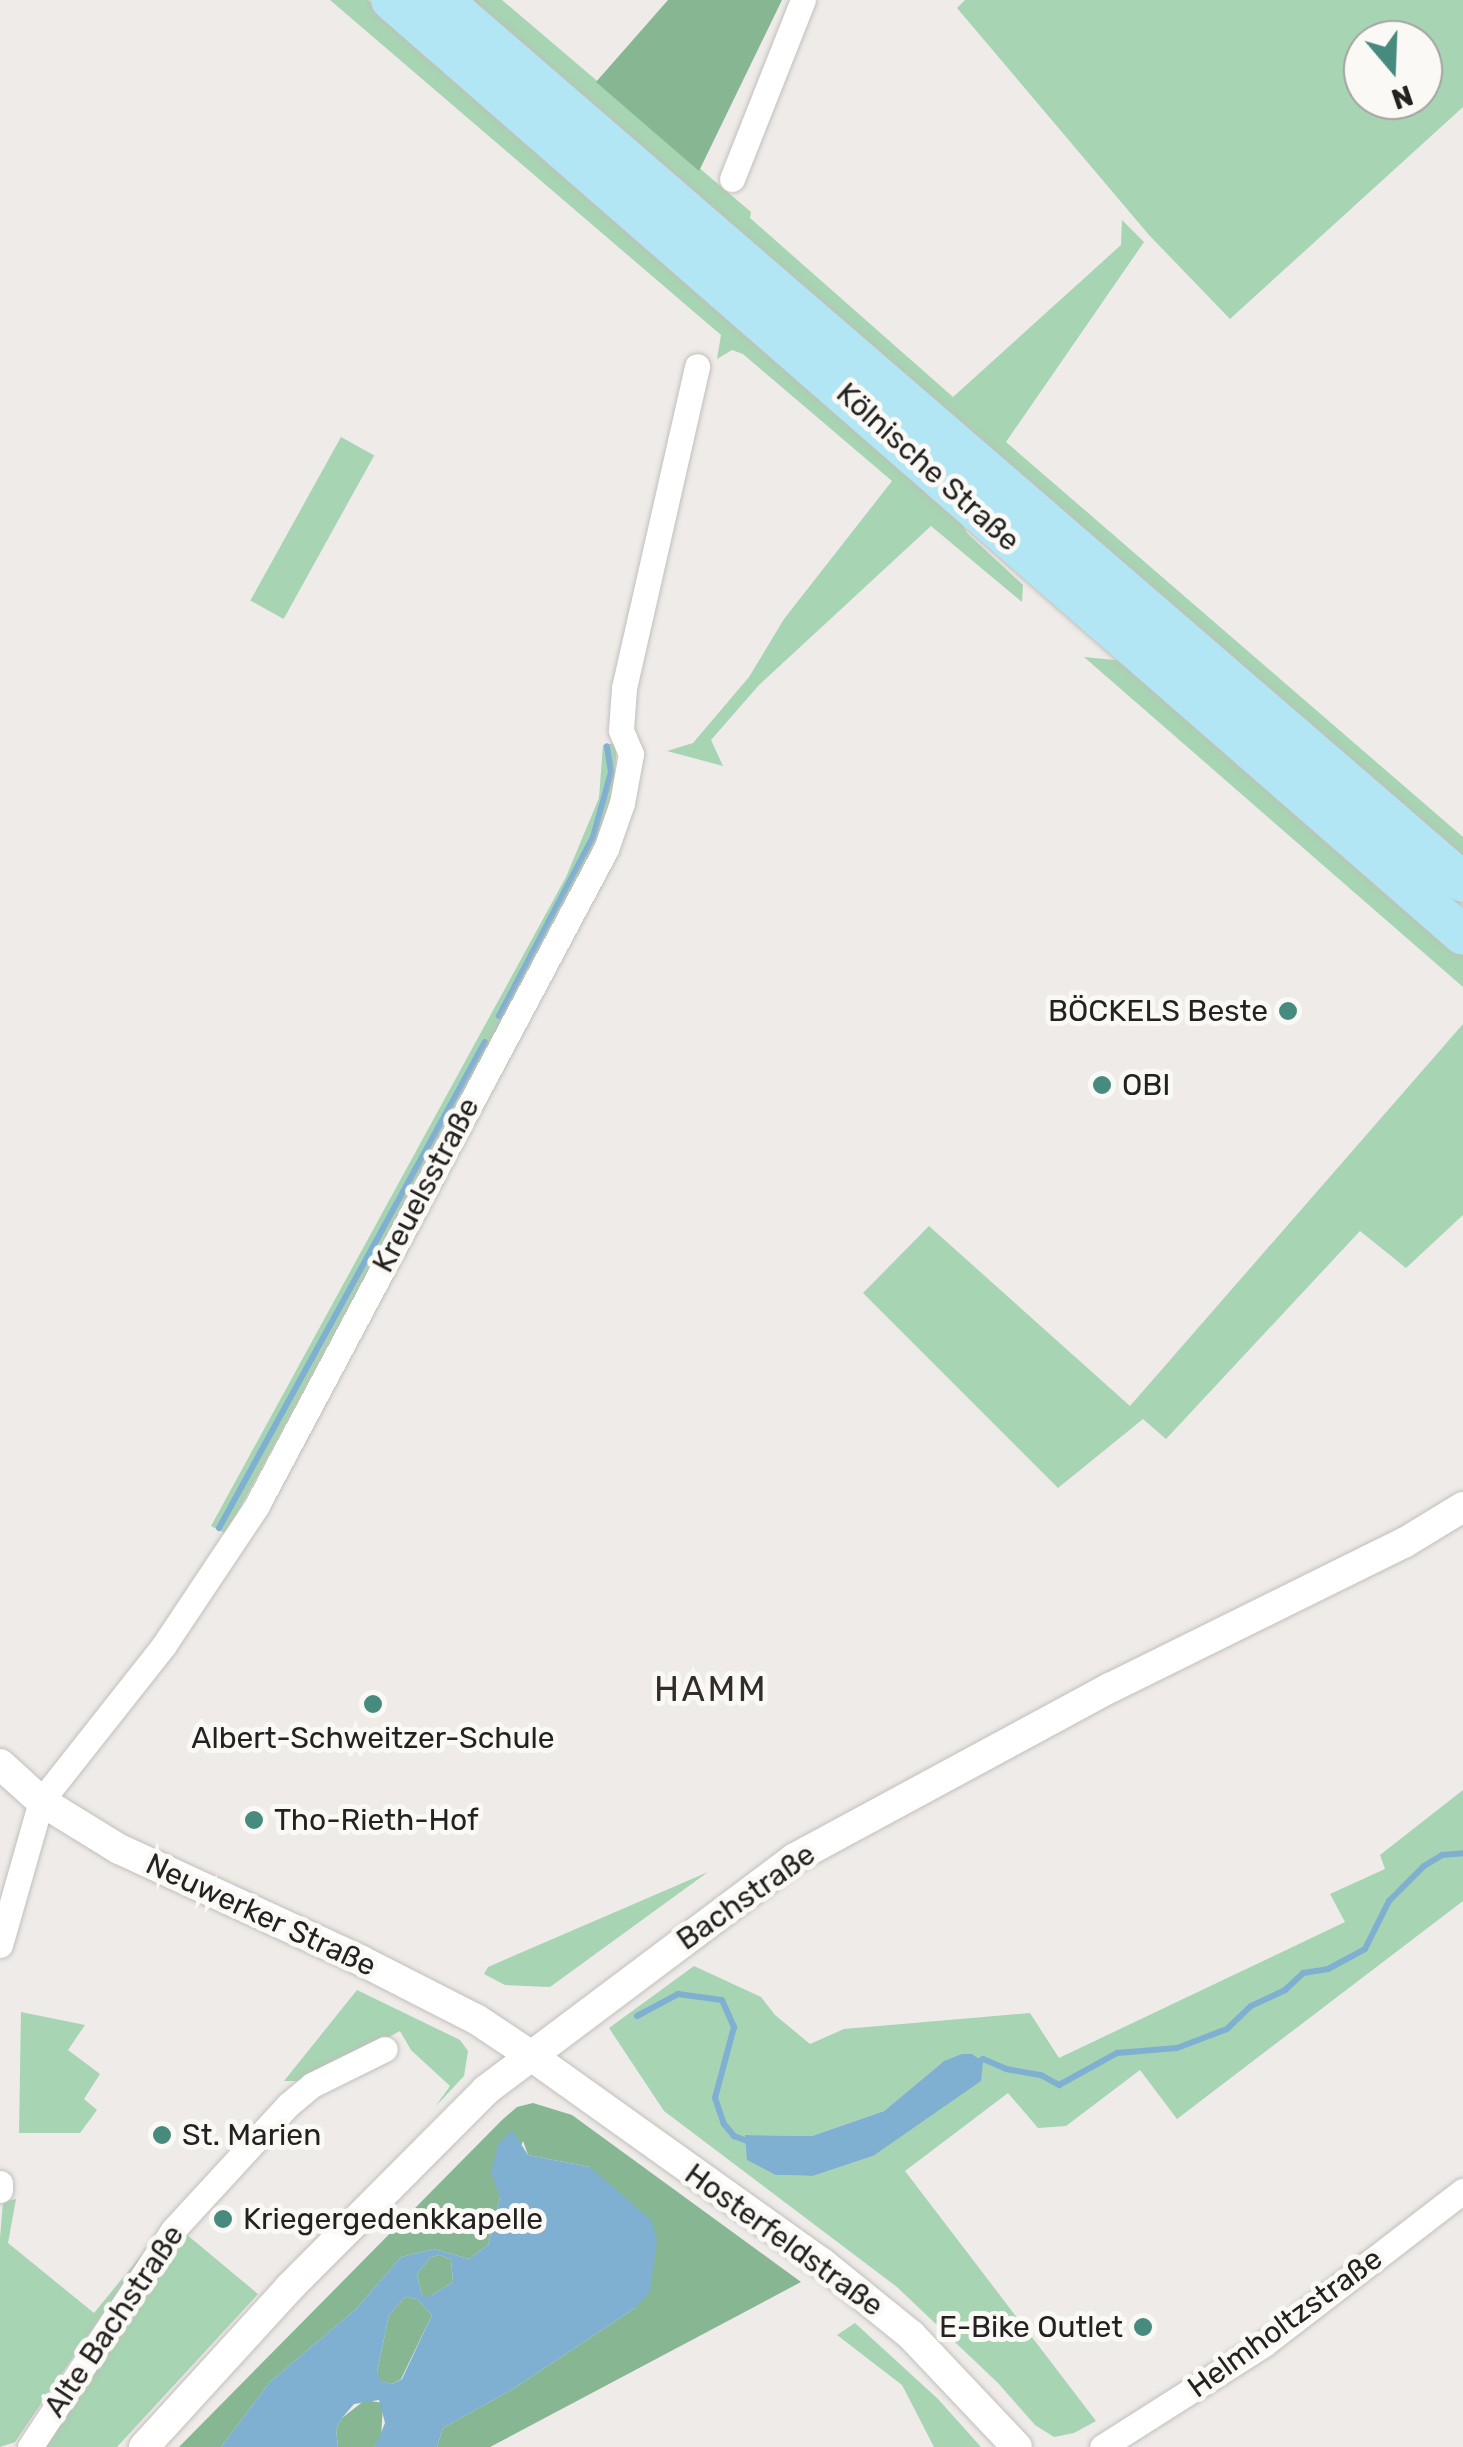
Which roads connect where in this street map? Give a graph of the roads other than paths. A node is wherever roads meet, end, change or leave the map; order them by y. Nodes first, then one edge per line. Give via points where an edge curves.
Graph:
1 (391, 0) edge
2 (442, 0) edge
3 (803, 0) edge
4 (732, 179) dead end
5 (697, 366) dead end
6 (1463, 882) edge
7 (1463, 935) edge
8 (1463, 1507) edge
9 (0, 1764) edge
10 (41, 1802) junction
11 (0, 1945) edge
12 (386, 2049) dead end
13 (530, 2055) junction
14 (1463, 2192) edge
15 (30, 2447) edge
16 (144, 2447) edge
17 (1016, 2447) edge
18 (1102, 2447) edge

1 - 7 main road, Kölnische Straße
2 - 6 main road, Kölnische Straße
3 - 4 street
5 - 10 street, Kreuelsstraße via 624,688 621,730 631,754 606,849 256,1507 164,1646
8 - 13 street, Bachstraße via 794,1858
9 - 10 street, Neuwerker Straße
10 - 11 street, Kreuelsstraße
10 - 13 street, Neuwerker Straße via 119,1849 476,2019
12 - 15 street, Alte Bachstraße via 312,2084 172,2230
13 - 16 street, Bachstraße via 365,2210
13 - 17 street, Hosterfeldstraße via 822,2262 911,2336
14 - 18 street, Helmholtzstraße via 1264,2344

